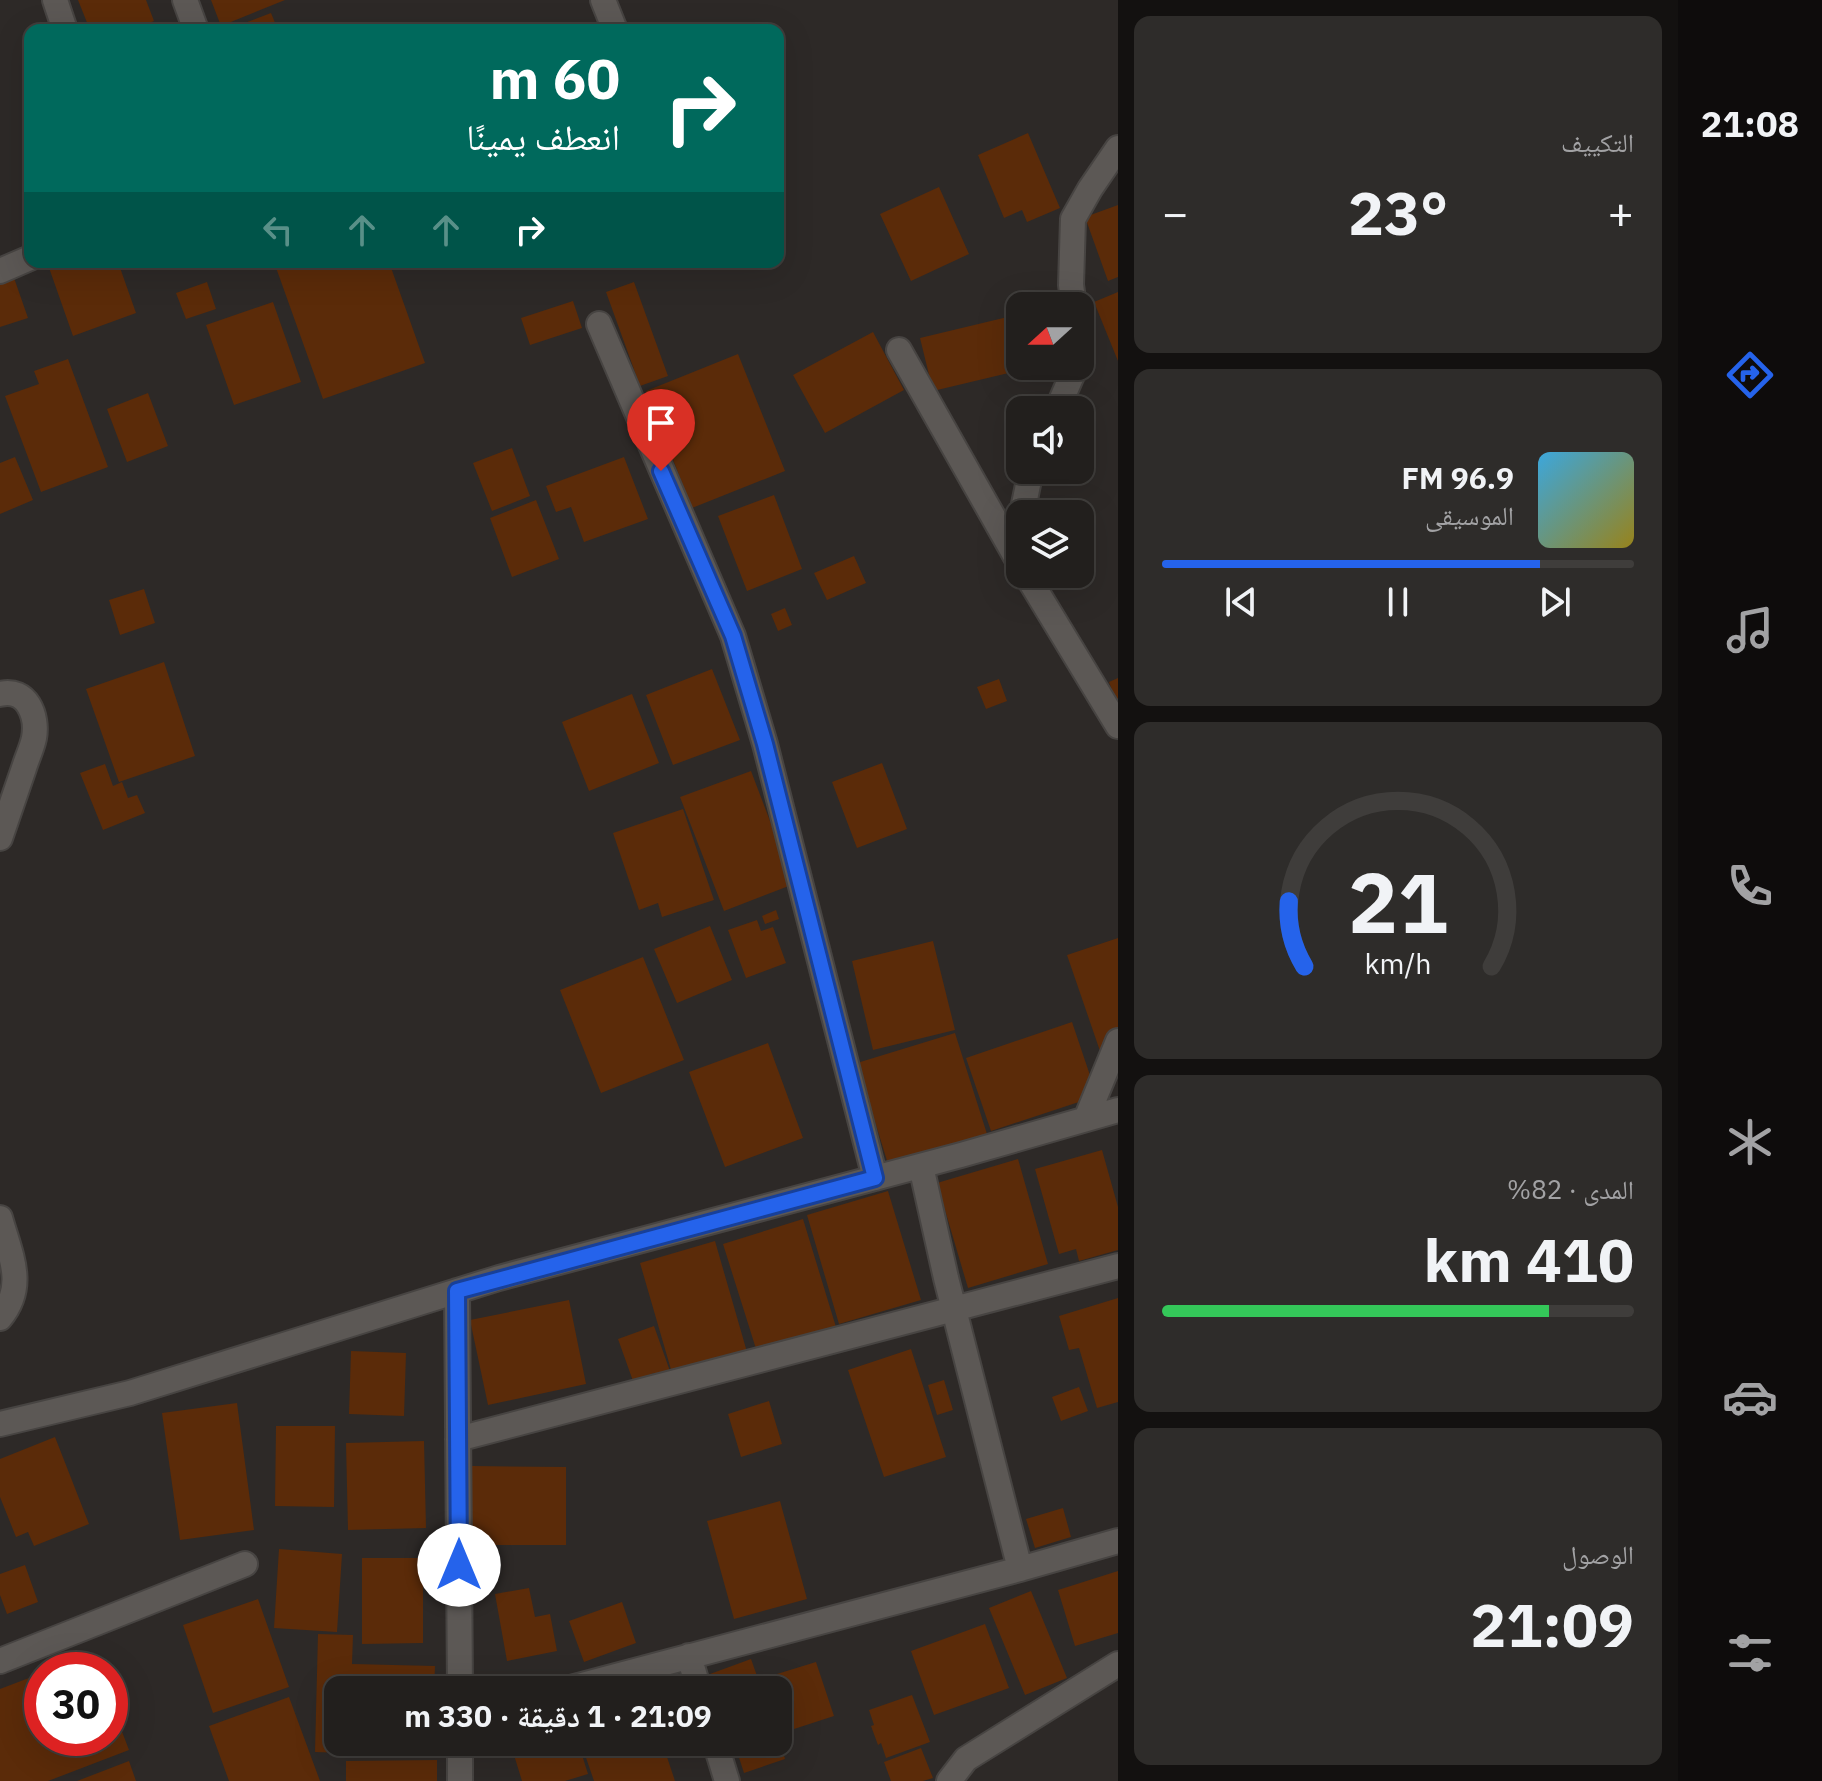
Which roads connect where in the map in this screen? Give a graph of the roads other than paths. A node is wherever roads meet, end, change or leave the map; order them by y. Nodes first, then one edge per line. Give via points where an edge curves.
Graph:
1 (55, 0) edge
2 (185, 0) edge
3 (603, 0) edge
4 (63, 24) edge
5 (194, 24) edge
6 (613, 24) edge
7 (1118, 148) edge
8 (24, 261) edge
9 (0, 271) edge
10 (1072, 292) edge
11 (599, 324) dead end
12 (899, 350) dead end
13 (1006, 539) edge
14 (1034, 588) edge
15 (0, 694) edge
16 (1118, 726) edge
17 (0, 838) edge
18 (1118, 1041) edge
19 (1118, 1110) edge
20 (1086, 1119) junction
21 (921, 1166) junction
22 (875, 1178) junction
23 (0, 1218) edge
24 (1118, 1266) edge
25 (457, 1291) junction
26 (953, 1309) junction
27 (0, 1318) edge
28 (0, 1424) edge
29 (458, 1439) junction
30 (1118, 1541) edge
31 (245, 1564) dead end
32 (1020, 1569) junction
33 (689, 1656) junction
34 (0, 1661) edge
35 (1118, 1664) edge
36 (460, 1676) edge
37 (615, 1676) edge
38 (695, 1676) edge
39 (460, 1756) edge
40 (719, 1756) edge
41 (460, 1781) edge
42 (727, 1781) edge
43 (949, 1781) edge

1 - 4 street
2 - 5 street
3 - 6 street
7 - 10 street via 1073,219
8 - 9 street
11 - 22 street via 733,636
12 - 13 street
14 - 16 street
15 - 17 street via 22,697 35,721 34,739
18 - 20 street
19 - 20 street
20 - 21 street
21 - 22 street
21 - 26 street
22 - 25 street
23 - 27 street via 15,1274 14,1294
24 - 26 street
25 - 28 street via 130,1393
25 - 29 street
26 - 29 street
26 - 32 street
29 - 36 street
30 - 32 street
31 - 34 street
32 - 33 street
33 - 37 street
33 - 38 street
35 - 43 street via 966,1759
39 - 41 street
40 - 42 street

